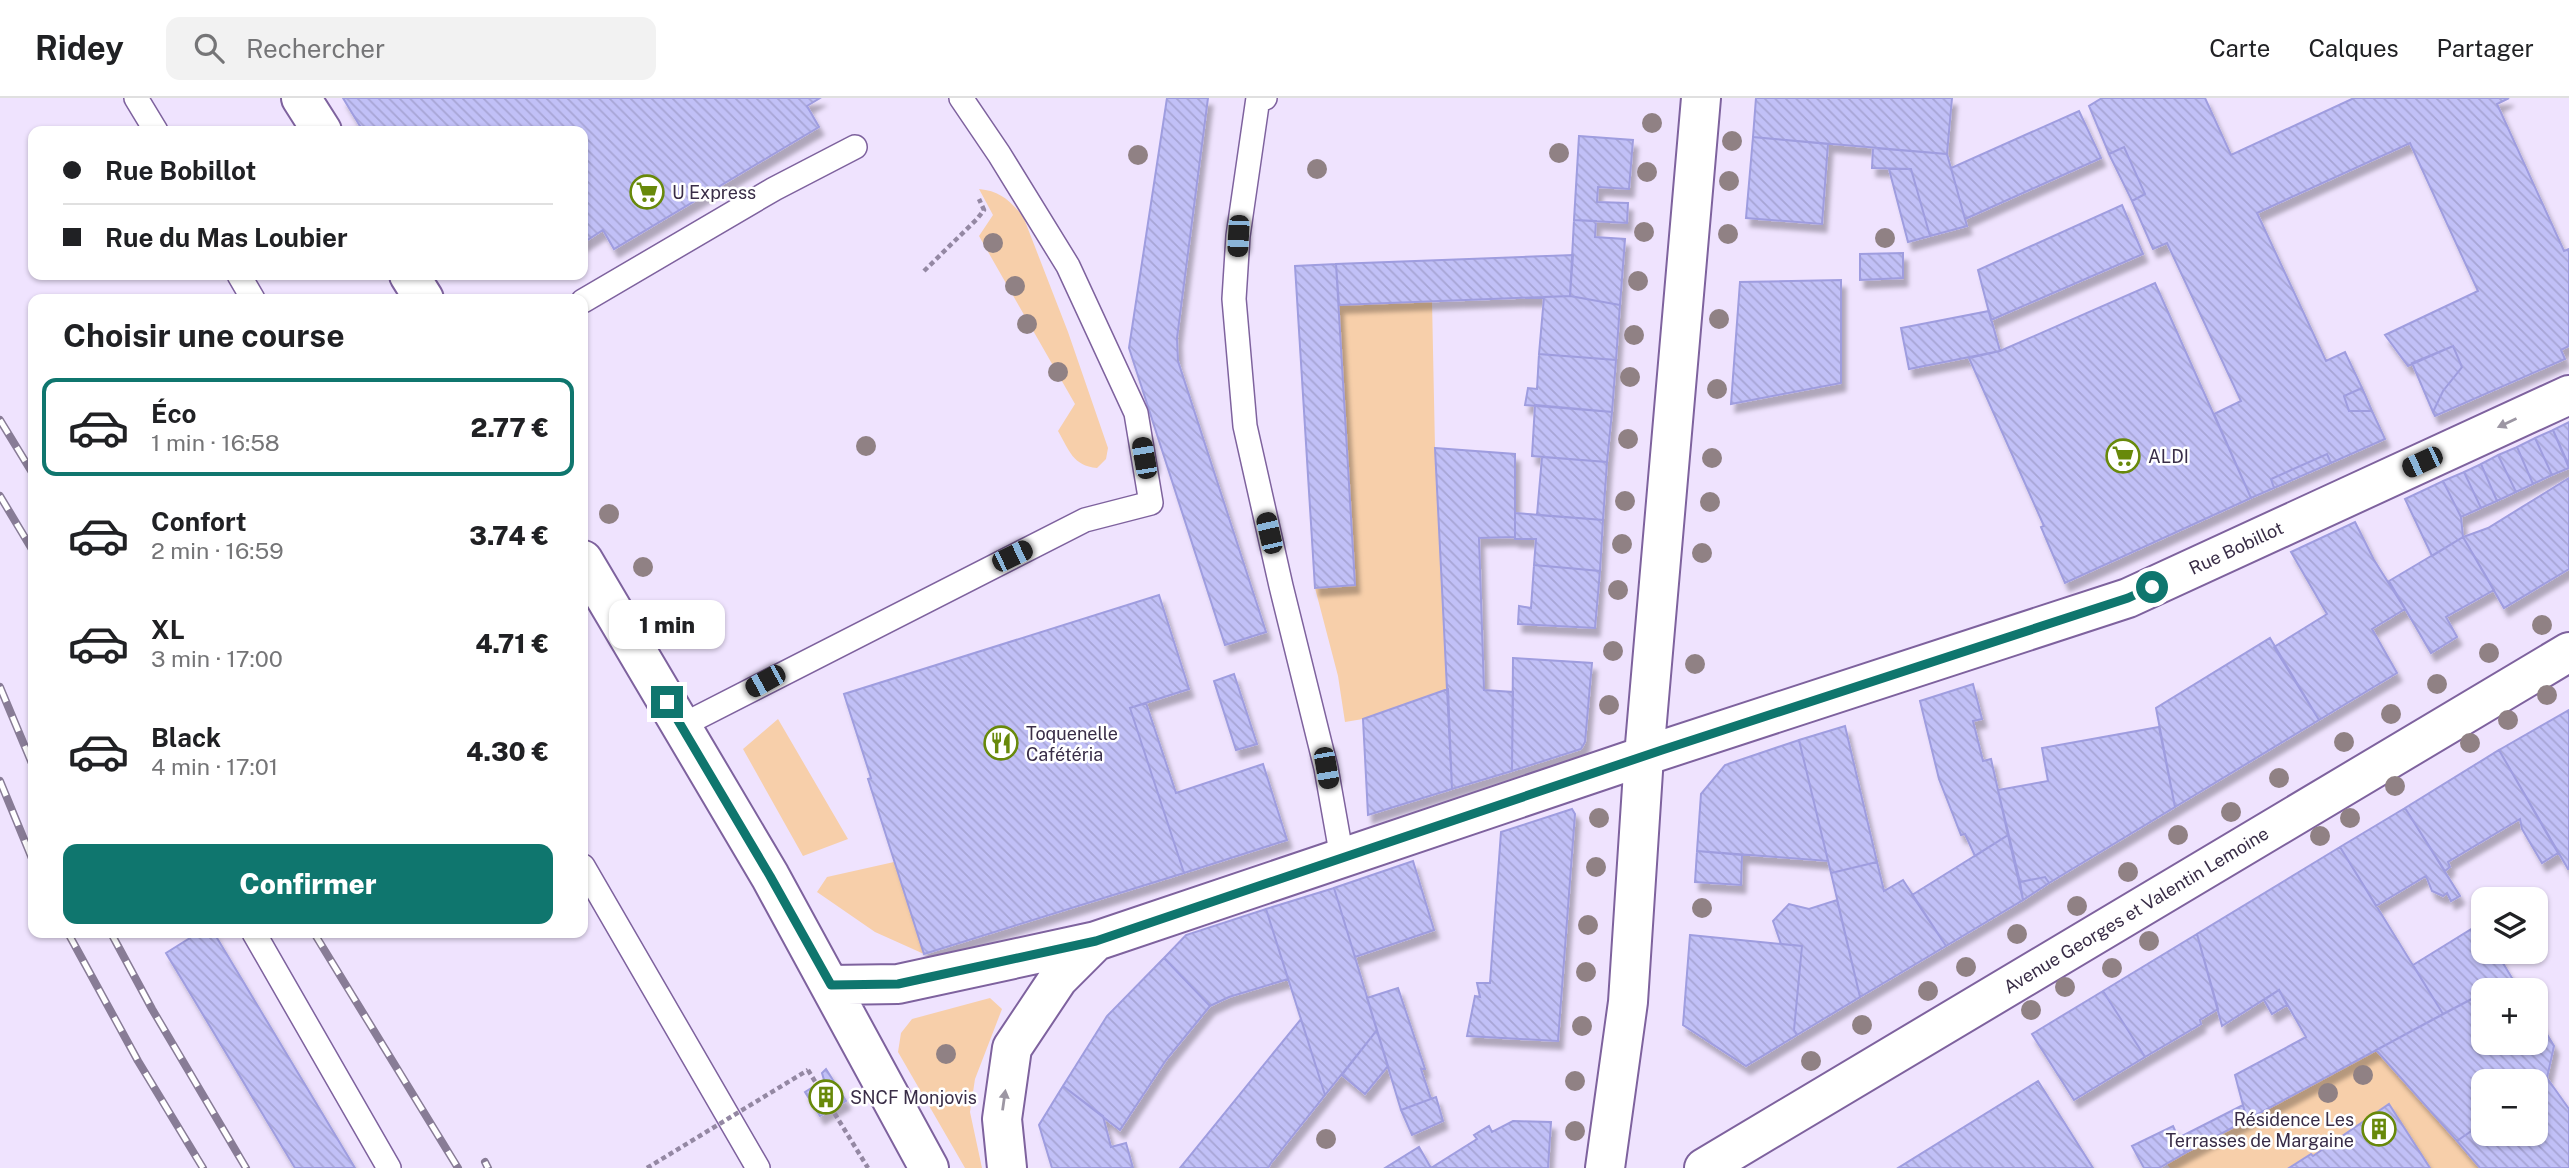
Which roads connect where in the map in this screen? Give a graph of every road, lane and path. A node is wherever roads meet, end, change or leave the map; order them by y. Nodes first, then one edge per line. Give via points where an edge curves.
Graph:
1 (136, 98) edge
2 (301, 98) edge
3 (961, 98) edge
4 (1265, 98) edge
5 (1701, 98) edge
6 (153, 126) edge
7 (318, 126) edge
8 (855, 147) dead end
9 (975, 191) dead end
10 (925, 271) dead end
11 (588, 298) edge
12 (2569, 395) edge
13 (588, 568) edge
14 (2569, 652) edge
15 (681, 726) junction
16 (1644, 756) junction
17 (1342, 858) junction
18 (588, 875) edge
19 (257, 938) edge
20 (1096, 941) junction
21 (831, 985) junction
22 (389, 1168) edge
23 (647, 1168) edge
24 (758, 1168) edge
25 (868, 1168) edge
26 (929, 1168) edge
27 (1007, 1168) edge
28 (1605, 1168) edge
29 (1704, 1168) edge

1 - 6 lane
2 - 7 street
3 - 15 lane via 1074,278 1136,413 1151,503 1085,520
4 - 17 lane via 1258,98 1236,261 1234,299 1245,426 1326,768
5 - 16 street
8 - 11 lane
9 - 10 path via 984,210
12 -> 16 street, Rue Bobillot via 2128,598
13 - 15 street
14 - 29 street, Avenue Georges et Valentin Lemoine
15 - 21 street
16 - 17 street, Rue Bobillot
16 - 28 street via 1628,1002
17 - 20 street, Rue Bobillot
18 - 24 lane
19 - 22 lane
20 - 21 street, Rue Bobillot via 898,984
27 -> 20 street, Rue Bobillot via 1002,1119 1012,1048 1058,979
21 - 26 street
23 - 25 path, bridge via 808,1070

